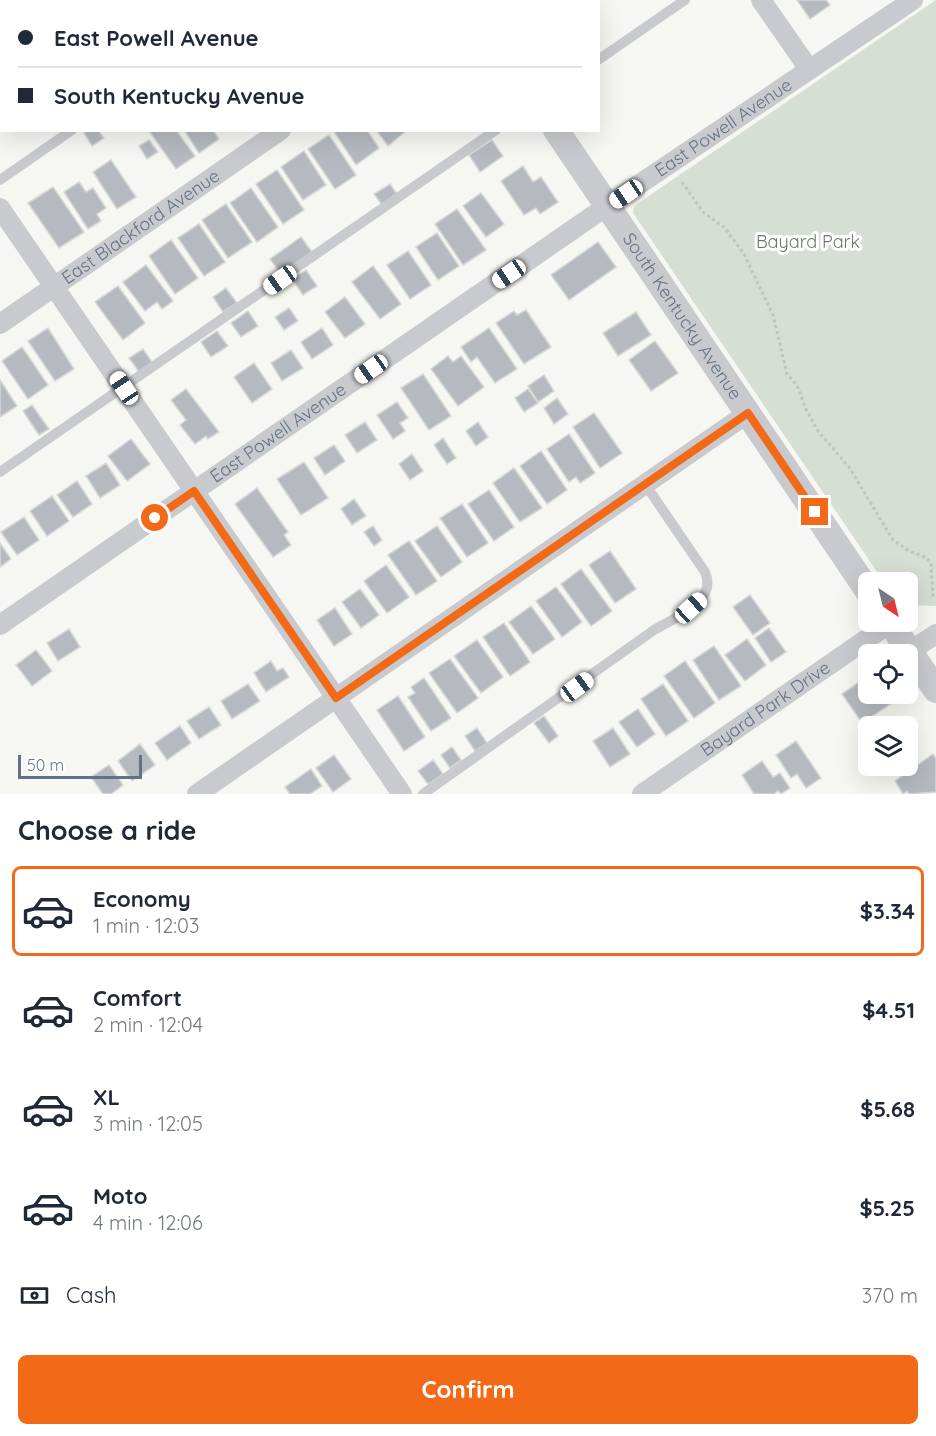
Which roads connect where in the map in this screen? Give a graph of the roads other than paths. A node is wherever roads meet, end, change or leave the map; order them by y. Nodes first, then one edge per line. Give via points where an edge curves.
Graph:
1 (685, 0) edge
2 (761, 0) edge
3 (913, 0) edge
4 (600, 59) edge
5 (809, 69) junction
6 (69, 132) edge
7 (278, 132) edge
8 (493, 132) edge
9 (557, 132) edge
10 (0, 180) edge
11 (607, 206) junction
12 (0, 208) edge
13 (54, 287) junction
14 (0, 324) edge
15 (124, 388) junction
16 (748, 413) junction
17 (0, 472) edge
18 (645, 484) junction
19 (194, 491) junction
20 (858, 576) edge
21 (0, 625) edge
22 (876, 632) edge
23 (936, 634) edge
24 (918, 646) edge
25 (918, 663) edge
26 (936, 690) edge
27 (336, 698) junction
28 (649, 792) edge
29 (197, 794) edge
30 (402, 794) edge
31 (423, 794) edge

1 - 4 lane
2 - 5 street
3 - 5 street, East Powell Avenue
5 - 11 street, East Powell Avenue
6 - 10 lane
7 - 13 street, East Blackford Avenue
8 - 15 lane
9 - 11 street, South Kentucky Avenue
11 - 16 street, South Kentucky Avenue
11 - 19 street, East Powell Avenue
12 - 13 street
13 - 14 street, East Blackford Avenue
13 - 15 street
15 - 17 lane
15 - 19 street
16 - 18 street
16 - 20 street, South Kentucky Avenue
18 - 27 street
18 - 31 lane via 705,572 708,590 691,608 654,630
19 - 21 street, East Powell Avenue
19 - 27 street
22 - 28 street, Bayard Park Drive
23 - 24 street
25 - 26 street
27 - 29 street
27 - 30 street

